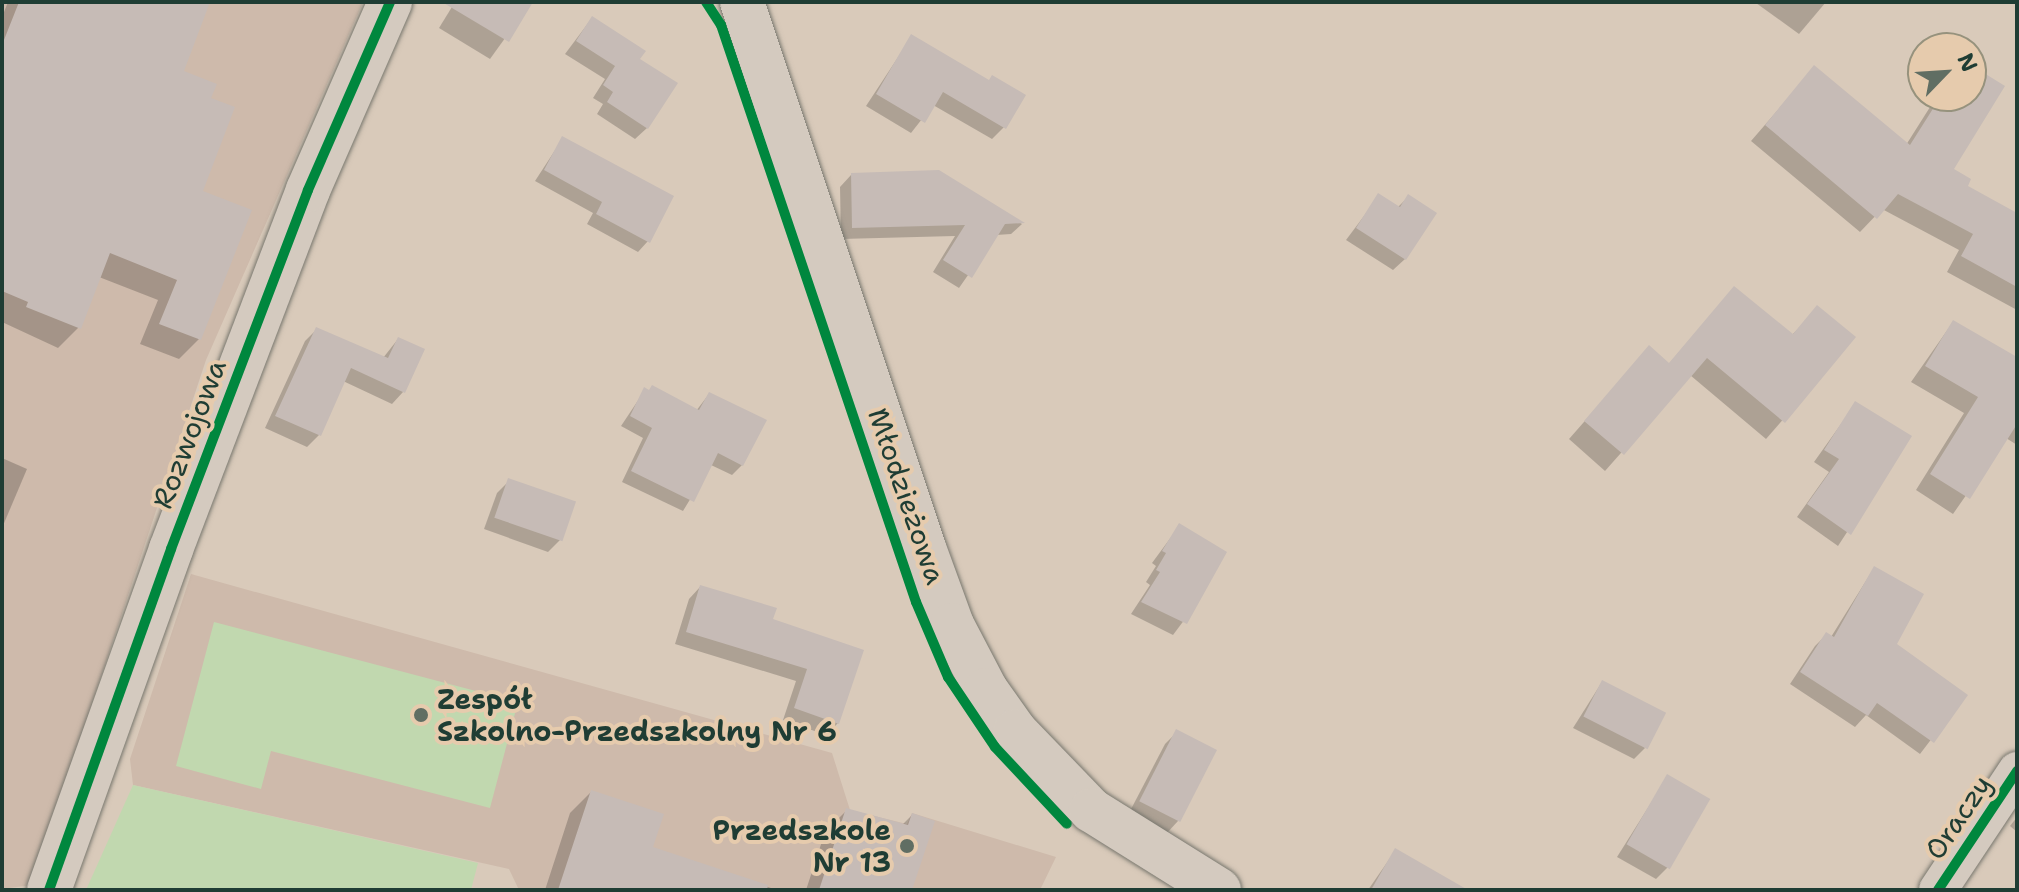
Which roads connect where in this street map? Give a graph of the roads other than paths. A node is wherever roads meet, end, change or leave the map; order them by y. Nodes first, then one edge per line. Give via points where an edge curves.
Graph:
1 (390, 2) edge
2 (742, 2) edge
3 (2017, 771) edge
4 (49, 890) edge
5 (1219, 890) edge
6 (1938, 890) edge

1 - 4 main road, Rozwojowa via 302,204
2 - 5 main road, Młodzieżowa via 924,548 952,625 986,690 1015,731 1091,810
3 - 6 street, Oraczy

